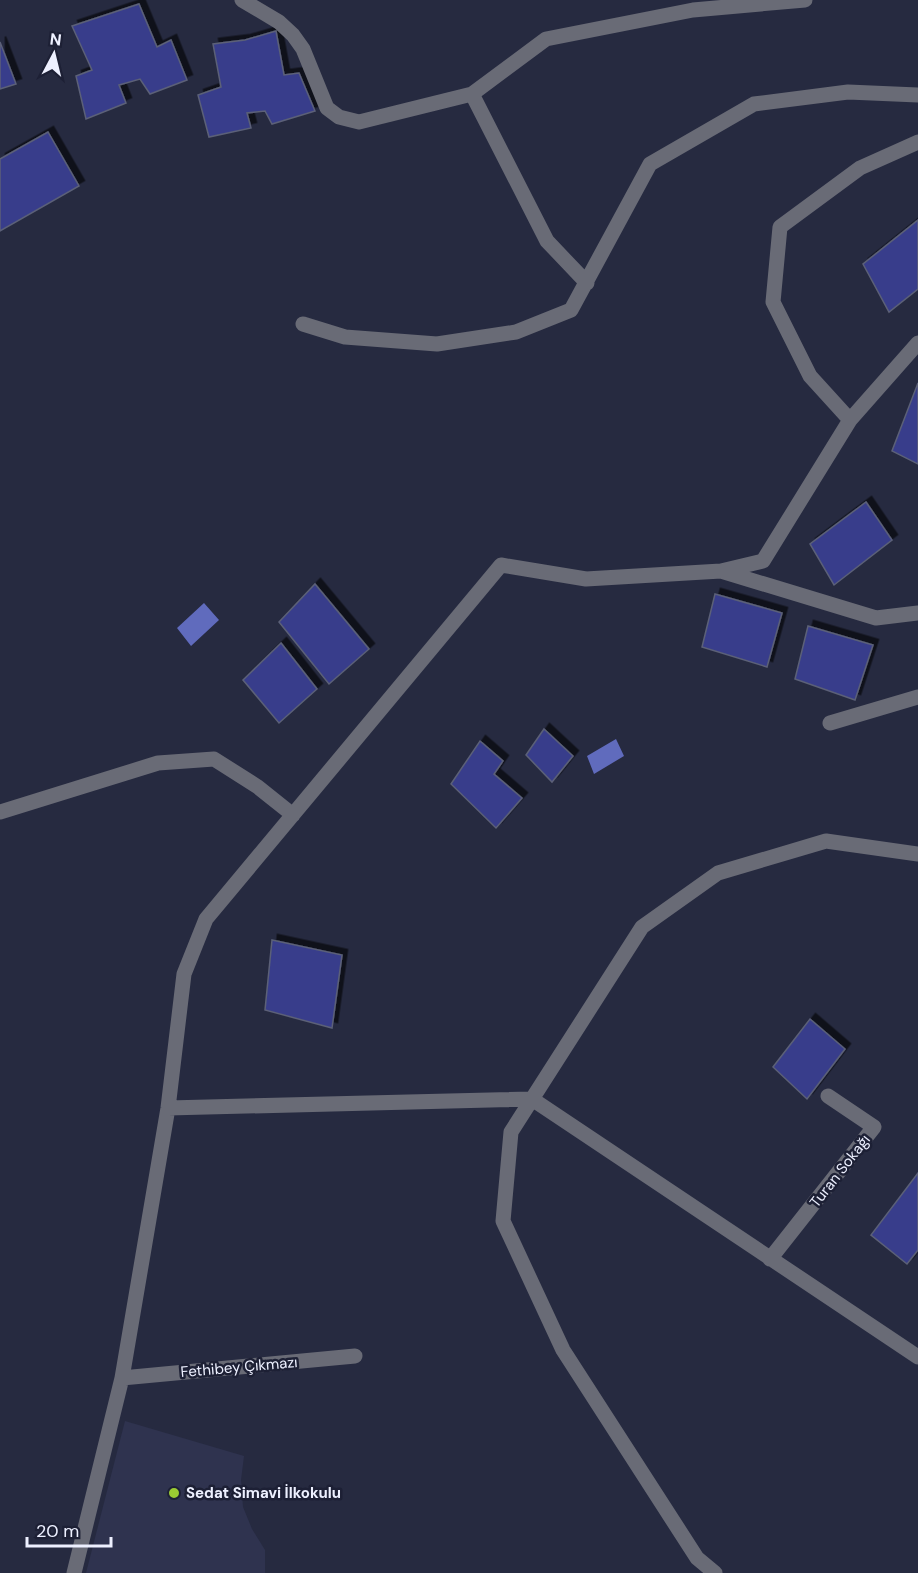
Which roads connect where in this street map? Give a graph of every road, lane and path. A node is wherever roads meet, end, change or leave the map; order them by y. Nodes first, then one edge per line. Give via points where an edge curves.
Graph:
1 (242, 0) edge
2 (805, 0) edge
3 (472, 94) junction
4 (918, 95) edge
5 (918, 142) edge
6 (586, 283) junction
7 (303, 324) dead end
8 (918, 343) edge
9 (850, 420) junction
10 (721, 571) junction
11 (918, 613) edge
12 (918, 696) edge
13 (830, 723) dead end
14 (0, 812) edge
15 (293, 815) junction
16 (918, 854) edge
17 (828, 1096) dead end
18 (532, 1099) junction
19 (168, 1108) junction
20 (770, 1259) junction
21 (355, 1356) dead end
22 (918, 1357) edge
23 (122, 1378) junction
24 (74, 1573) edge
25 (716, 1573) edge

1 - 3 street via 293,35 303,49 327,108 339,117 360,122
2 - 3 street via 693,10 546,39
3 - 6 street via 547,242
4 - 6 street via 848,92 754,104 650,164
5 - 9 street via 860,168 780,227 773,302 810,376
6 - 7 street via 571,310 516,332 437,344 345,337
8 - 9 street
9 - 10 street via 763,561
10 - 11 street via 876,618
10 - 15 street via 586,579 501,565
12 - 13 street
14 - 15 street via 158,763 214,759
15 - 19 street via 206,919 184,974
16 - 18 street via 826,841 718,873 642,927
17 - 20 street, Turan Sokağı via 874,1127
18 - 19 street
18 - 20 street
18 - 25 street via 511,1132 503,1221 563,1350 697,1558
19 - 23 street
20 - 22 street
21 - 23 street, Fethibey Çıkmazı
23 - 24 street

